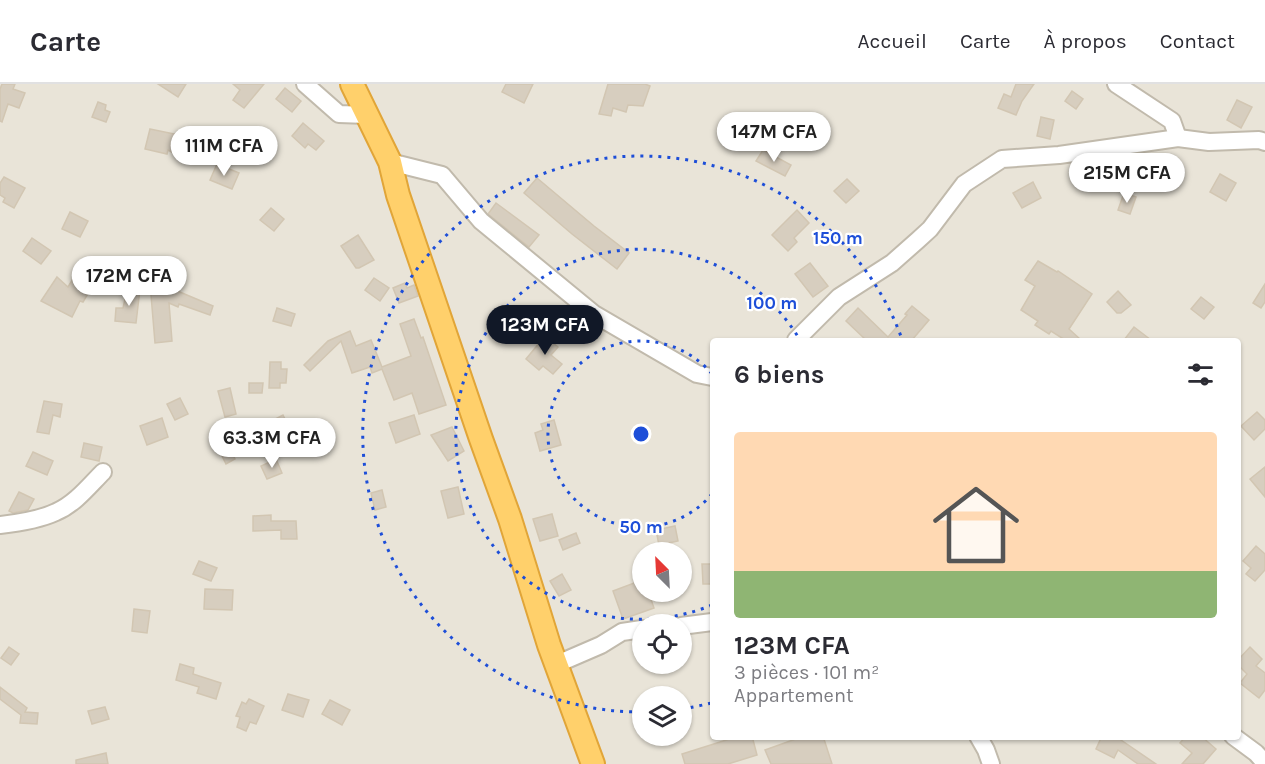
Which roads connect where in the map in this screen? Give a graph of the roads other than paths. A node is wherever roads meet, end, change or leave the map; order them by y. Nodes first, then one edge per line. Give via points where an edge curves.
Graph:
1 (304, 84) edge
2 (352, 84) edge
3 (1116, 84) edge
4 (366, 115) junction
5 (1178, 138) junction
6 (1265, 142) edge
7 (390, 162) junction
8 (798, 338) edge
9 (710, 377) edge
10 (103, 472) dead end
11 (0, 525) edge
12 (710, 622) edge
13 (692, 625) edge
14 (632, 630) edge
15 (557, 664) junction
16 (980, 740) edge
17 (1238, 740) edge
18 (1265, 763) edge
19 (593, 764) edge
20 (992, 764) edge

1 - 4 street via 339,114
2 - 4 highway
3 - 5 street via 1172,121
4 - 7 highway
5 - 6 street
5 - 8 street via 1002,159 964,184 924,235 892,263 839,297
7 - 9 street via 442,175 481,221 594,314 697,374
7 - 15 highway
10 - 11 street via 57,512
12 - 13 street
14 - 15 street
15 - 19 highway
16 - 20 street
17 - 18 street

